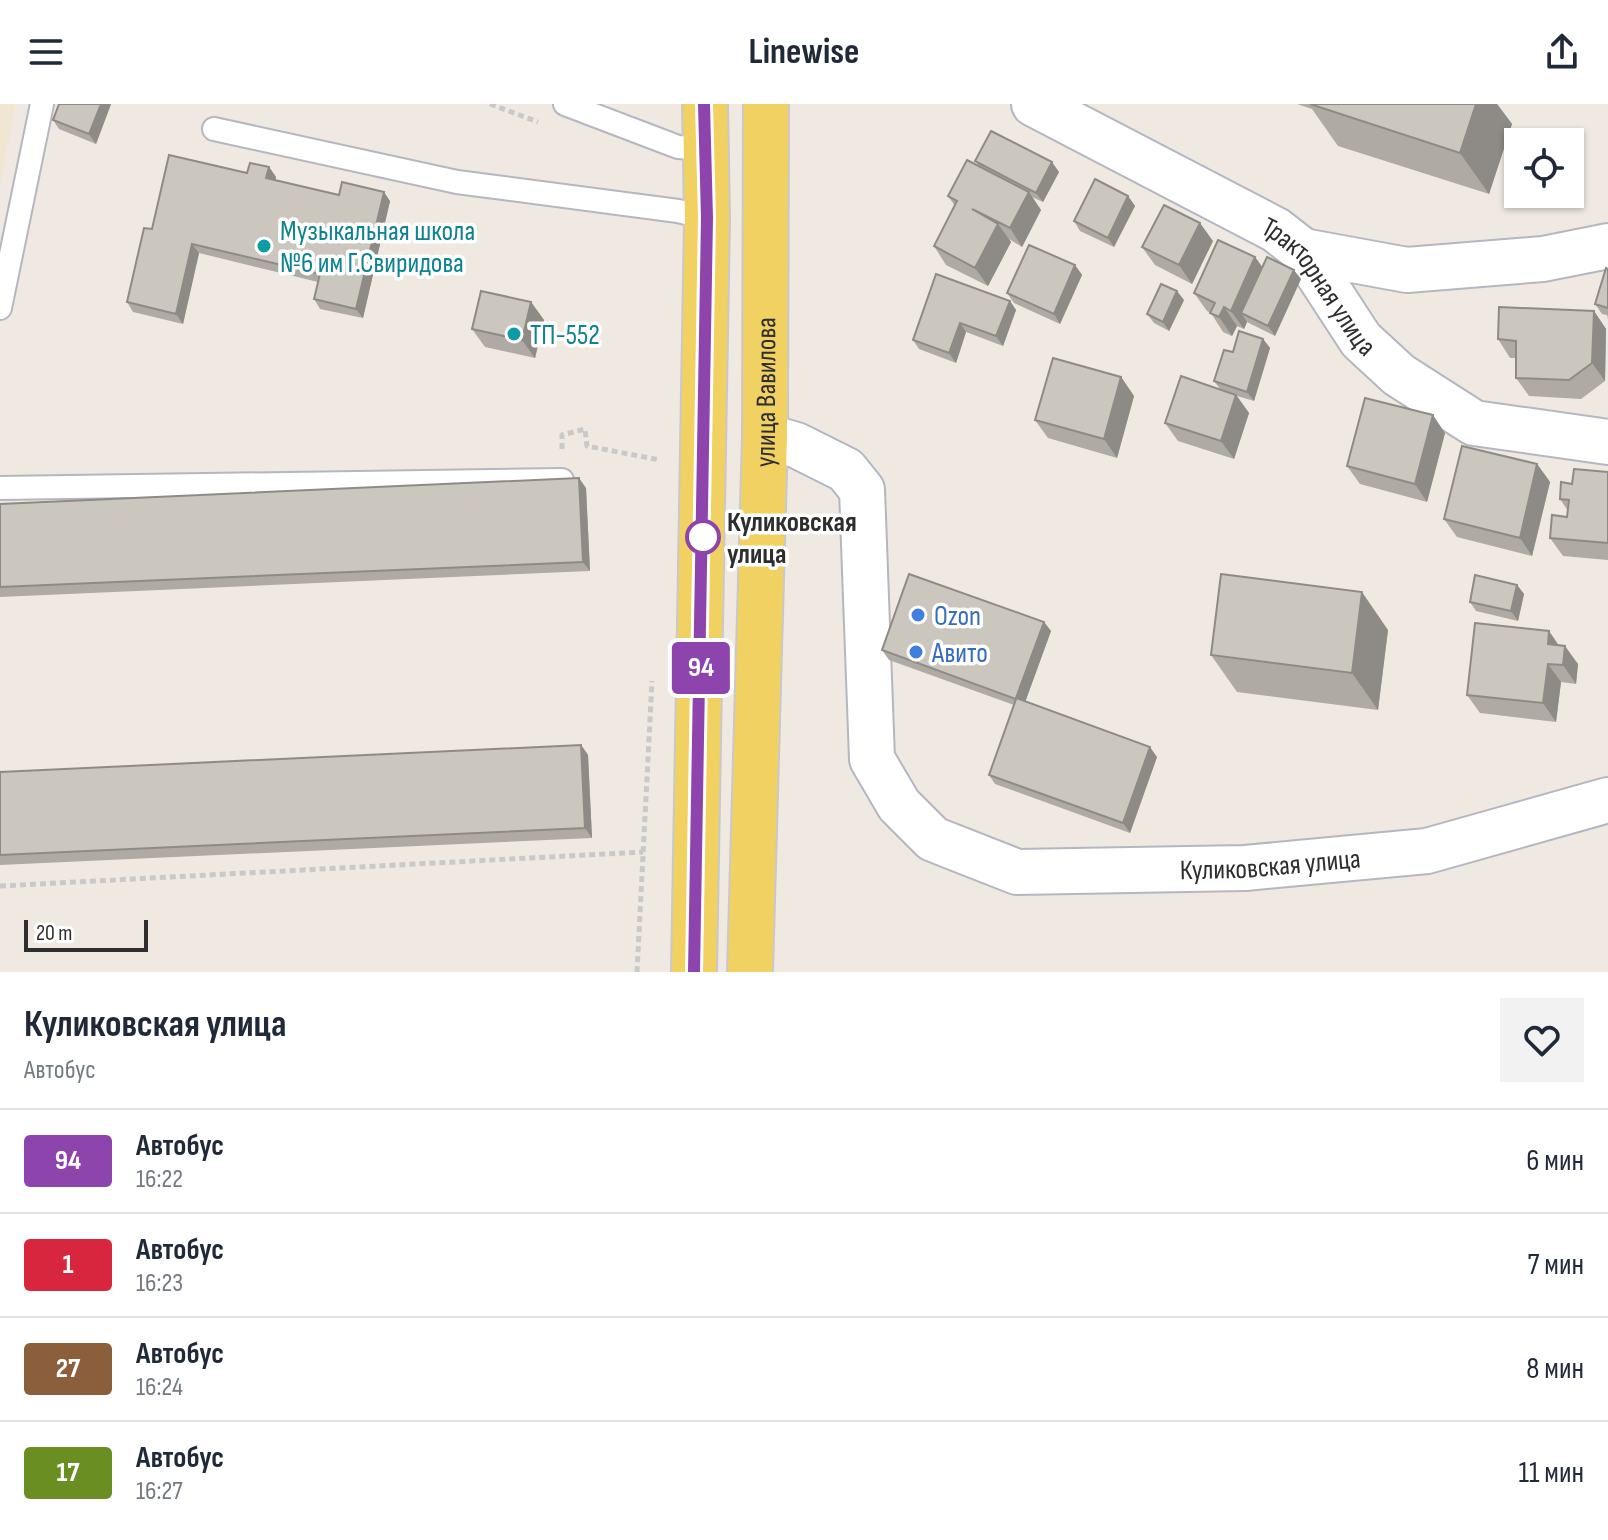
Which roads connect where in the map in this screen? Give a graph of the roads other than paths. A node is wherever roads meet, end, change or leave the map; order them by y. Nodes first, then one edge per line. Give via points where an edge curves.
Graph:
1 (42, 104) edge
2 (565, 104) edge
3 (705, 104) edge
4 (766, 104) edge
5 (1034, 104) edge
6 (214, 129) dead end
7 (705, 149) junction
8 (707, 218) junction
9 (1608, 246) edge
10 (1303, 251) junction
11 (0, 308) edge
12 (765, 436) junction
13 (1608, 442) edge
14 (563, 480) edge
15 (0, 488) edge
16 (1608, 800) edge
17 (694, 972) edge
18 (750, 972) edge

1 - 11 lane
2 - 7 lane via 678,147
3 - 7 main road
4 - 12 main road, улица Вавилова
5 - 10 street, Тракторная улица via 1276,230
6 - 8 lane via 457,182
7 - 8 main road
8 - 17 main road
9 - 10 street via 1543,259 1407,270
10 - 13 street, Тракторная улица via 1361,340 1399,375 1474,423
12 - 16 street, Куликовская улица via 846,470 862,490 872,759 899,805 933,839 1017,872 1245,868 1427,851
12 - 18 main road, улица Вавилова
14 - 15 lane

